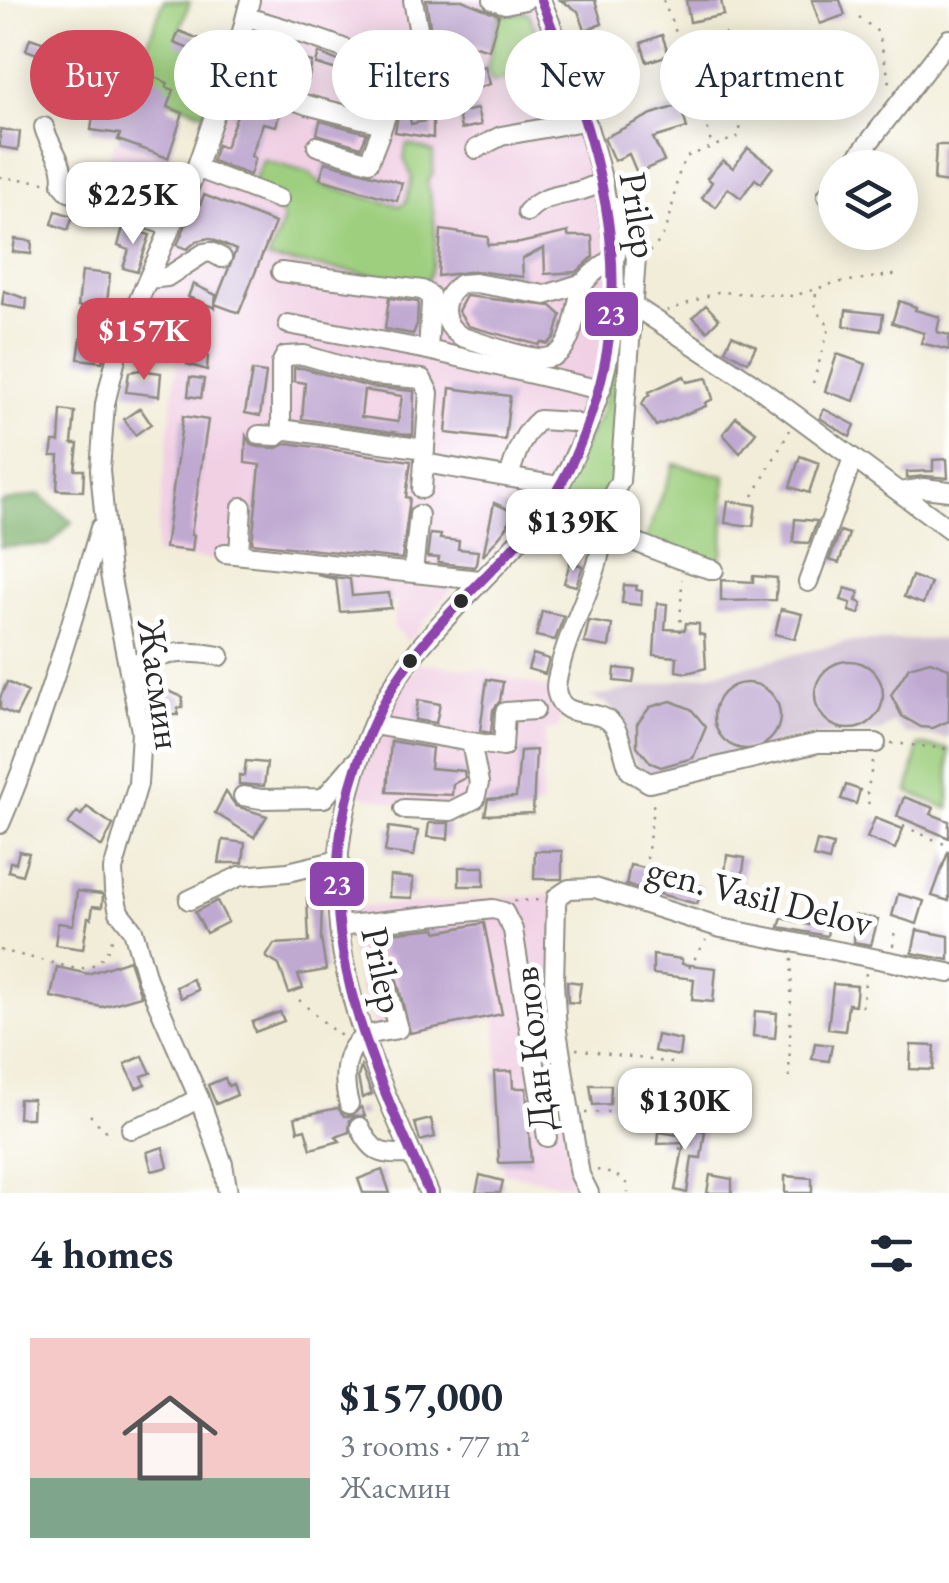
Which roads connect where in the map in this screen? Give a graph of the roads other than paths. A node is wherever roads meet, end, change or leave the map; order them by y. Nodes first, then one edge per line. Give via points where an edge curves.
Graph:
1 (413, 0) edge
2 (493, 0) edge
3 (526, 0) edge
4 (541, 0) edge
5 (248, 9) edge
6 (418, 30) edge
7 (553, 30) edge
8 (949, 39) edge
9 (312, 106) edge
10 (213, 120) edge
11 (584, 120) joint
12 (382, 124) junction
13 (44, 127) dead end
14 (316, 146) dead end
15 (476, 150) dead end
16 (863, 150) edge
17 (196, 168) junction
18 (603, 180) junction
19 (279, 200) dead end
20 (608, 202) junction
21 (527, 212) dead end
22 (171, 227) junction
23 (616, 256) junction
24 (222, 258) dead end
25 (281, 272) dead end
26 (147, 282) junction
27 (584, 283) junction
28 (634, 306) junction
29 (288, 324) dead end
30 (428, 350) junction
31 (601, 390) junction
32 (587, 427) junction
33 (281, 430) junction
34 (259, 434) dead end
35 (424, 456) junction
36 (854, 458) junction
37 (509, 476) junction
38 (558, 486) junction
39 (422, 490) dead end
40 (949, 491) edge
41 (900, 492) junction
42 (242, 506) dead end
43 (543, 511) junction
44 (418, 516) dead end
45 (103, 518) junction
46 (603, 521) junction
47 (949, 528) edge
48 (714, 570) dead end
49 (413, 572) junction
50 (480, 580) junction
51 (808, 582) dead end
52 (220, 656) dead end
53 (129, 666) junction
54 (535, 710) dead end
55 (373, 724) junction
56 (471, 742) junction
57 (876, 743) road end
58 (361, 755) junction
59 (243, 796) dead end
60 (404, 809) dead end
61 (0, 824) edge
62 (339, 860) junction
63 (557, 897) joint
64 (190, 900) dead end
65 (339, 926) junction
66 (382, 970) dead end
67 (949, 973) edge
68 (360, 1042) junction
69 (199, 1098) junction
70 (349, 1104) dead end
71 (360, 1127) dead end
72 (131, 1128) road end
73 (547, 1137) dead end
74 (412, 1154) junction
75 (228, 1193) edge
76 (429, 1193) edge
77 (589, 1193) edge

1 - 6 street
2 - 3 street
4 - 7 street, Prilep
5 - 12 street via 376,62 389,80
8 - 16 street
9 - 12 street
10 - 17 street, Жасмин
11 - 15 street via 501,136
11 - 18 street, Prilep
12 - 14 street via 369,162
13 - 22 street via 63,168 62,184
17 - 19 street
17 - 22 street, Жасмин
18 - 20 street, Prilep
18 - 21 street via 588,191 537,200
20 - 23 street, Prilep
20 - 28 street via 620,214 636,257
22 - 26 street, Жасмин
23 - 27 street
23 - 31 street, Prilep via 612,351
24 - 26 street via 210,252
25 - 30 street via 422,290 431,303
26 - 45 street, Жасмин via 120,342 104,404
27 - 27 street via 545,295 461,284 446,299 445,320 462,337 554,357 573,329
28 - 36 street
28 - 46 street via 624,463
29 - 30 street
30 - 31 street
31 - 32 street, Prilep
32 - 37 street via 538,420
32 - 38 street, Prilep
33 - 34 street via 276,436
33 - 35 street
33 - 35 street via 280,364 285,356 304,355 372,375 422,379 429,393
35 - 37 street
35 - 39 street
36 - 41 street
36 - 51 street
37 - 38 street
38 - 43 street, Prilep
40 - 41 street
41 - 47 street
42 - 49 street via 232,553
43 - 46 street
43 - 50 street, Prilep
44 - 49 street
45 - 53 street, Жасмин
45 - 61 street via 52,688
46 - 48 street via 683,562
46 - 57 street via 556,687 562,704 614,727 630,771 649,782 818,743
49 - 50 street
50 - 55 street, Prilep via 406,664
52 - 53 street via 169,652
53 - 69 street, Жасмин via 141,731 138,784 113,870 119,912 133,930 147,980
54 - 56 street via 505,712 503,748
55 - 56 street
55 - 58 street, Prilep
56 - 60 street via 475,799 452,811
58 - 59 street via 324,798
58 - 62 street, Prilep
62 - 64 street via 240,876
62 - 65 street, Prilep
63 - 67 street, gen. Vasil Delov via 569,889 596,888 712,925
63 - 77 street, Дан Колов via 559,1047
65 - 68 street, Prilep
65 - 73 street via 504,912 513,930
66 - 68 street via 398,1029
68 - 70 street via 346,1067
68 - 74 street, Prilep
69 - 72 street
69 - 75 street, Жасмин
71 - 74 street via 375,1150
74 - 76 street, Prilep

